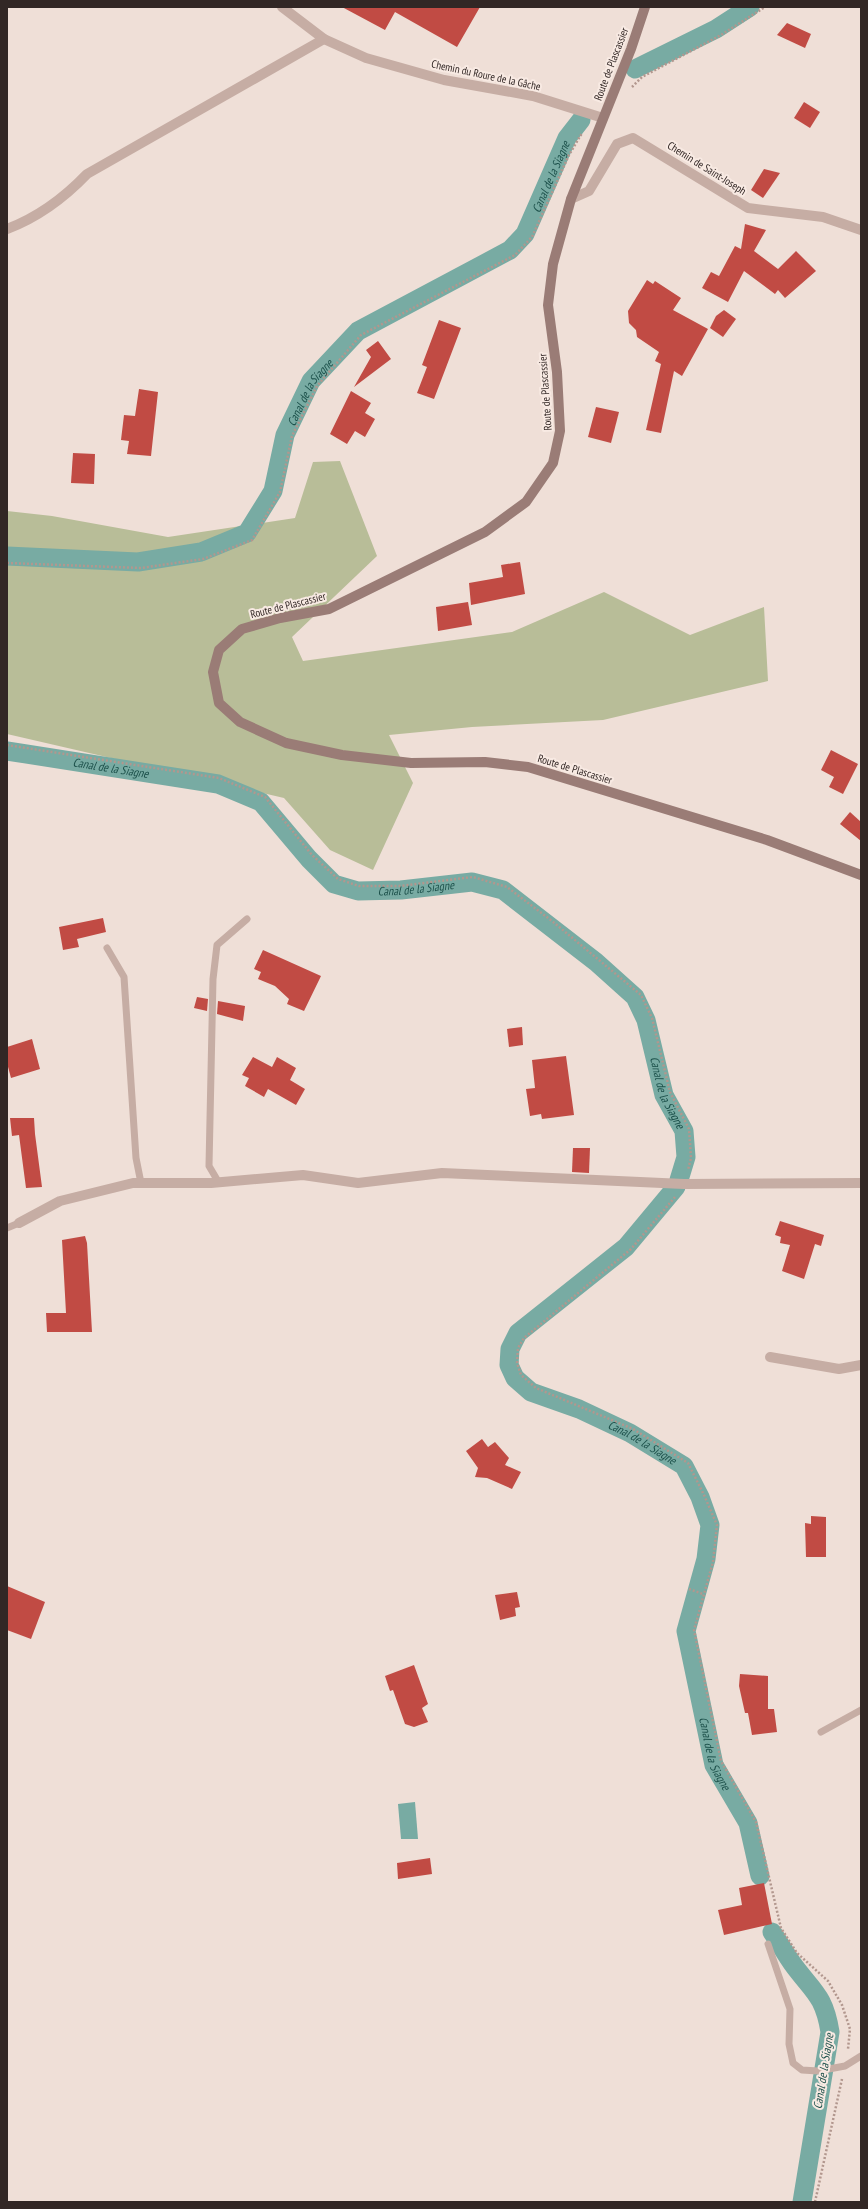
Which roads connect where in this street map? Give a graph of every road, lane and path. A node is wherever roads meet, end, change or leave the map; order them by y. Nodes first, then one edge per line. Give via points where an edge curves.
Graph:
1 (282, 7) edge
2 (645, 7) edge
3 (765, 7) edge
4 (324, 39) junction
5 (630, 90) dead end
6 (603, 118) junction
7 (571, 199) junction
8 (7, 228) edge
9 (861, 230) edge
10 (7, 563) edge
11 (7, 745) edge
12 (861, 875) edge
13 (246, 918) dead end
14 (107, 948) dead end
15 (219, 1183) junction
16 (861, 1183) edge
17 (142, 1184) junction
18 (684, 1184) junction
19 (19, 1223) joint
20 (7, 1228) edge
21 (770, 1357) dead end
22 (861, 1365) edge
23 (689, 1589) dead end
24 (702, 1594) junction
25 (861, 1710) edge
26 (821, 1732) dead end
27 (768, 1944) dead end
28 (861, 2056) edge
29 (845, 2066) junction
30 (815, 2202) edge

1 - 4 street, Chemin du Roure de la Gâche
2 - 6 street, Route de Plascassier
3 - 5 path via 721,35 642,77
4 - 6 street, Chemin du Roure de la Gâche via 366,58 437,78 533,96
4 - 8 street via 87,174 67,195 25,222
6 - 7 street, Route de Plascassier
6 - 10 path via 579,135 532,237 515,255 361,335 317,386 292,436 280,492 252,540 203,559 141,568
7 - 9 street, Chemin de Saint-Joseph via 589,191 617,144 633,138 748,208 823,217
7 - 12 street, Route de Plascassier via 554,264 548,305 557,372 560,431 553,463 526,502 485,532 329,609 280,618 242,629 219,650 213,672 219,703 240,722 286,743 342,755 411,763 485,762 528,767 767,840
11 - 18 path via 219,778 264,797 312,855 338,879 359,886 400,886 473,877 507,887 641,995 652,1018 670,1092 689,1129 691,1158
13 - 15 lane via 217,945 214,972 209,1166
14 - 17 lane via 124,977 136,1158
15 - 17 street
15 - 18 street via 304,1175 358,1182 442,1172
16 - 18 street
17 - 19 street via 133,1183 60,1201
18 - 24 path via 631,1249 524,1338 518,1348 517,1363 521,1375 536,1388 632,1429 688,1462 717,1525 713,1562
19 - 20 lane
21 - 22 street via 839,1368
23 - 24 path
24 - 29 path via 694,1630 722,1761 756,1822 780,1928 797,1953 828,1981 842,2005 850,2029
25 - 26 lane
27 - 29 lane via 790,2009 789,2044 793,2062 802,2070 818,2071
28 - 29 lane
29 - 30 path

